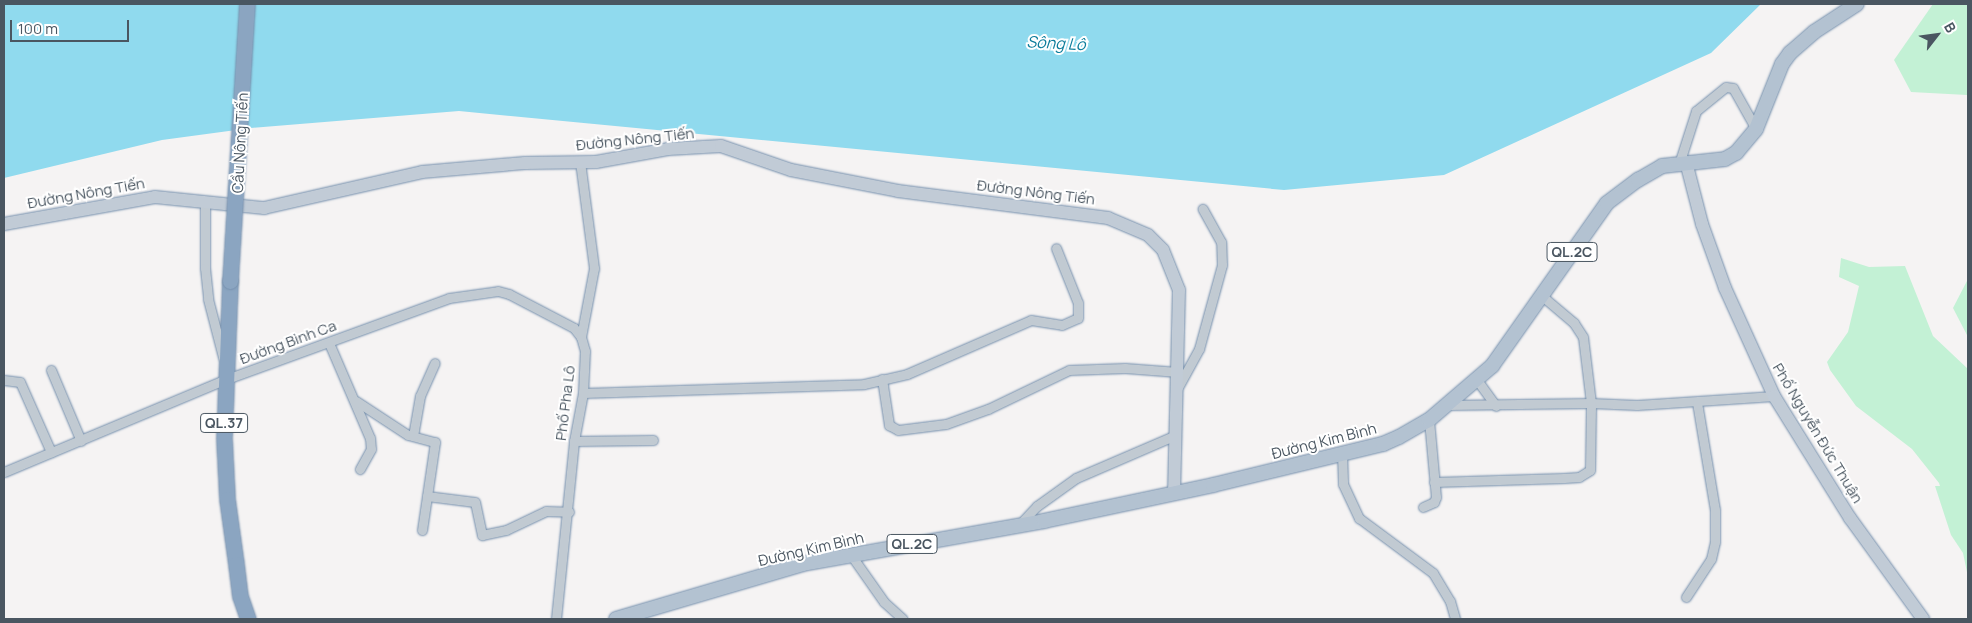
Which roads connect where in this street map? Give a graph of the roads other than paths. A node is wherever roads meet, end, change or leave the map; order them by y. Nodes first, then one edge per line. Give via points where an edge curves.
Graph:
1 (247, 4) edge
2 (1857, 4) edge
3 (1756, 129) junction
4 (580, 162) junction
5 (1683, 163) junction
6 (205, 204) junction
7 (1203, 209) dead end
8 (4, 224) edge
9 (1056, 248) dead end
10 (1542, 296) junction
11 (581, 337) junction
12 (329, 342) junction
13 (225, 362) junction
14 (435, 363) dead end
15 (51, 370) dead end
16 (1178, 372) junction
17 (4, 380) edge
18 (224, 380) junction
19 (882, 380) junction
20 (1477, 380) junction
21 (1177, 389) junction
22 (583, 392) junction
23 (1774, 396) junction
24 (356, 401) junction
25 (1591, 402) junction
26 (1697, 403) junction
27 (1448, 405) junction
28 (1496, 406) junction
29 (1429, 420) junction
30 (1176, 435) junction
31 (413, 436) junction
32 (653, 440) dead end
33 (81, 441) junction
34 (574, 441) junction
35 (51, 452) junction
36 (1342, 453) junction
37 (360, 469) dead end
38 (4, 472) edge
39 (1434, 482) junction
40 (1174, 494) junction
41 (427, 496) junction
42 (1423, 508) dead end
43 (569, 512) junction
44 (1040, 515) junction
45 (422, 530) dead end
46 (851, 555) junction
47 (236, 564) junction
48 (1686, 597) dead end
49 (248, 619) edge
50 (257, 619) edge
51 (556, 619) edge
52 (616, 619) edge
53 (903, 619) edge
54 (1455, 619) edge
55 (1923, 619) edge

1 - 13 highway, Cầu Nông Tiến / QL.37, bridge
2 - 3 main road, Đường Kim Bình / QL.2C via 1814,32 1790,53 1782,64
3 - 5 main road, Đường Kim Bình / QL.2C via 1743,147 1725,159
3 - 5 street via 1733,88 1726,87 1696,112
4 - 6 street, Đường Nông Tiến via 422,172 264,208
4 - 11 street, Phố Pha Lô via 594,268
4 - 16 street, Đường Nông Tiến via 668,149 721,146 791,170 898,191 1108,218 1128,224 1148,235 1163,250 1173,269 1180,310
5 - 10 main road, Đường Kim Bình / QL.2C via 1656,169 1607,203
5 - 23 street, Phố Nguyễn Đức Thuận via 1725,288
6 - 8 street, Đường Nông Tiến via 155,197
6 - 13 street via 204,268 208,299
7 - 21 street via 1220,242 1222,266 1199,349
9 - 19 street via 1078,303 1078,318 1062,326 1031,320 907,374
10 - 20 main road, Đường Kim Bình / QL.2C via 1507,349
10 - 25 street via 1574,323 1583,337
11 - 12 street, Đường Bình Ca via 574,328 517,296 498,291 449,298
11 - 22 street, Phố Pha Lô via 585,351
12 - 18 street, Đường Bình Ca
12 - 24 street
13 - 18 highway, QL.37
14 - 31 street via 420,396
15 - 33 street
16 - 19 street via 1125,368 1069,370 988,409 946,424 898,430 888,425
16 - 21 street, Đường Nông Tiến
17 - 35 street via 20,382
18 - 33 street, Đường Bình Ca
18 - 47 highway, QL.37 via 227,499
19 - 22 street via 864,384 814,383 728,390
20 - 27 main road, Đường Kim Bình / QL.2C
20 - 28 street
21 - 30 street, Đường Nông Tiến
22 - 34 street, Phố Pha Lô
23 - 26 street
23 - 55 street, Phố Nguyễn Đức Thuận via 1850,518
24 - 31 street
24 - 37 street via 371,444
25 - 26 street via 1637,405
25 - 28 street
25 - 39 street via 1592,466 1585,474 1564,478
26 - 48 street via 1715,510 1715,542 1711,559
27 - 28 street
27 - 29 main road, Đường Kim Bình / QL.2C
29 - 36 main road, Đường Kim Bình / QL.2C via 1383,444
29 - 39 street
30 - 40 street, Đường Nông Tiến
30 - 44 street via 1076,478
31 - 41 street via 435,442
32 - 34 street
33 - 35 street, Đường Bình Ca
34 - 43 street, Phố Pha Lô
35 - 38 street, Đường Bình Ca
36 - 40 main road, Đường Kim Bình / QL.2C
36 - 54 street via 1343,484 1359,518 1433,573 1450,601
39 - 42 street via 1434,502
40 - 44 main road, Đường Kim Bình / QL.2C
41 - 43 street via 475,502 482,535 506,530 546,511
41 - 45 street
43 - 51 street, Phố Pha Lô
44 - 46 main road, Đường Kim Bình / QL.2C via 1018,525
46 - 52 main road, Đường Kim Bình / QL.2C via 781,570
46 - 53 street via 884,602
47 - 49 highway, QL.37 via 240,596
47 - 50 highway, QL.37

